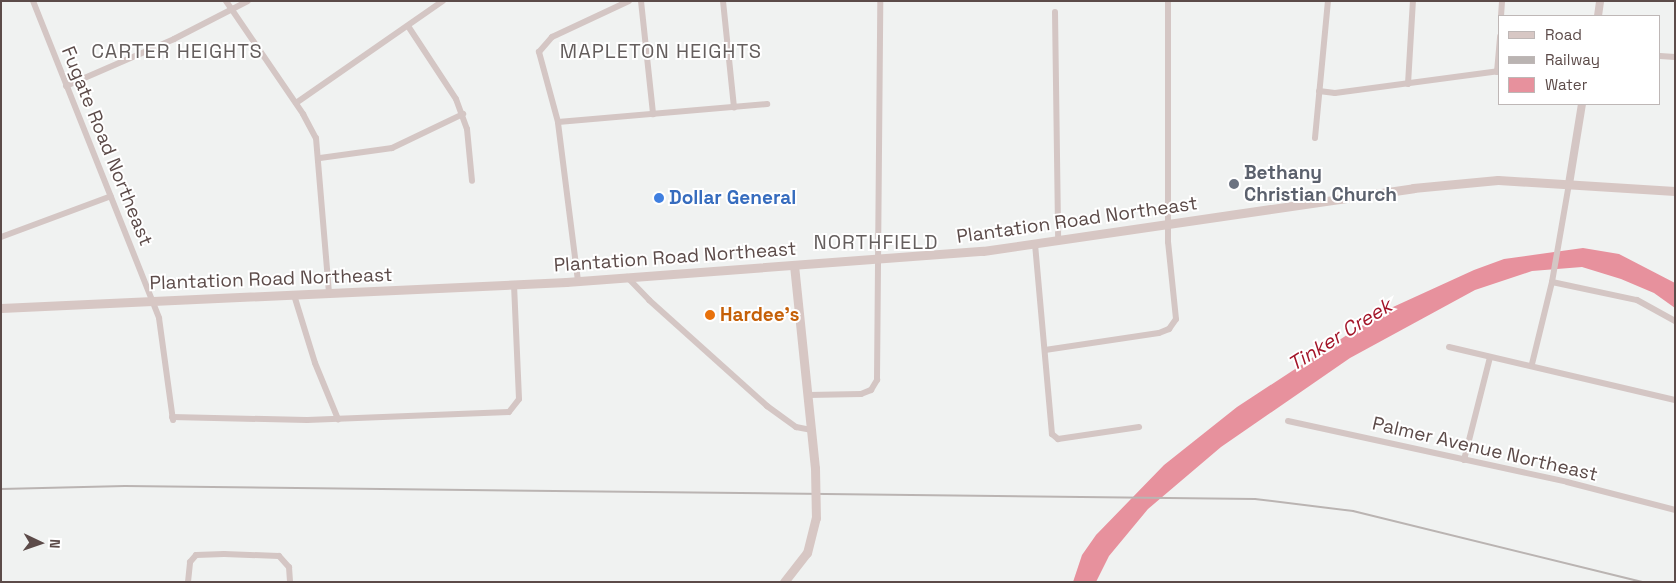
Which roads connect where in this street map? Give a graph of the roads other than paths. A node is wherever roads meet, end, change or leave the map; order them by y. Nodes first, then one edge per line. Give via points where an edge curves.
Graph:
1 (33, 1) edge
2 (226, 1) edge
3 (248, 1) edge
4 (443, 1) edge
5 (629, 1) edge
6 (641, 1) edge
7 (723, 1) edge
8 (880, 1) edge
9 (1168, 1) edge
10 (1328, 1) edge
11 (1414, 1) edge
12 (1502, 1) edge
13 (1600, 1) edge
14 (233, 12) junction
15 (1055, 12) dead end
16 (1501, 15) edge
17 (1598, 15) edge
18 (408, 26) junction
19 (1661, 56) edge
20 (1675, 57) edge
21 (1498, 72) edge
22 (1408, 84) junction
23 (66, 86) junction
24 (1319, 91) junction
25 (296, 103) junction
26 (767, 104) dead end
27 (1582, 105) edge
28 (734, 107) junction
29 (463, 114) junction
30 (653, 114) junction
31 (558, 122) junction
32 (1314, 138) dead end
33 (320, 158) junction
34 (472, 182) dead end
35 (1569, 184) junction
36 (1675, 191) edge
37 (111, 196) junction
38 (1168, 224) junction
39 (1, 238) edge
40 (1058, 241) junction
41 (1035, 244) junction
42 (880, 259) junction
43 (794, 265) junction
44 (627, 277) junction
45 (578, 281) junction
46 (1552, 282) junction
47 (514, 284) junction
48 (329, 294) junction
49 (294, 295) junction
50 (153, 299) junction
51 (1, 308) edge
52 (1675, 321) edge
53 (1449, 346) dead end
54 (1045, 350) junction
55 (1490, 357) junction
56 (1532, 364) junction
57 (808, 395) junction
58 (1675, 400) edge
59 (338, 419) junction
60 (1288, 421) dead end
61 (1138, 427) dead end
62 (811, 430) junction
63 (1464, 460) junction
64 (1675, 510) edge
65 (188, 582) edge
66 (290, 582) edge
67 (784, 582) edge

1 - 23 street, Fugate Road Northeast
2 - 14 street
3 - 14 street
4 - 18 street
5 - 31 street via 552,37 541,46 540,62
6 - 30 street
7 - 28 street
8 - 42 street
9 - 38 street
10 - 24 street
11 - 22 street
12 - 16 street
13 - 17 street
14 - 23 street
14 - 25 street
15 - 40 street
18 - 25 street
18 - 29 street via 446,81
19 - 20 street
21 - 22 street
22 - 24 street via 1335,93
23 - 37 street, Fugate Road Northeast
24 - 32 street
25 - 33 street via 316,138
26 - 28 street
27 - 35 street
28 - 30 street
29 - 33 street via 392,148
29 - 34 street
30 - 31 street
31 - 45 street
33 - 48 street
35 - 36 main road, Plantation Road Northeast
35 - 38 main road, Plantation Road Northeast via 1519,180 1463,182
35 - 46 street
37 - 39 street
37 - 50 street, Fugate Road Northeast
38 - 40 main road, Plantation Road Northeast
38 - 54 street via 1177,308 1176,319 1168,329
40 - 41 main road, Plantation Road Northeast
41 - 42 main road, Plantation Road Northeast
41 - 54 street
42 - 43 main road, Plantation Road Northeast
42 - 57 street via 875,386 861,394
43 - 44 main road, Plantation Road Northeast
43 - 57 main road
44 - 45 main road, Plantation Road Northeast
44 - 62 street via 648,300 767,406 796,427
45 - 47 main road, Plantation Road Northeast
46 - 52 street via 1637,300
46 - 56 street
47 - 48 main road, Plantation Road Northeast
47 - 59 street via 518,405 506,412
48 - 49 main road, Plantation Road Northeast
49 - 50 main road, Plantation Road Northeast
49 - 59 street via 315,363
50 - 51 main road, Plantation Road Northeast
50 - 59 street, Fugate Road Northeast via 164,336 172,419
53 - 55 street
54 - 61 street via 1049,430 1056,438
55 - 56 street
55 - 63 street
56 - 58 street
57 - 62 main road
60 - 63 street, Palmer Avenue Northeast
62 - 67 main road, bridge via 816,518 807,553
63 - 64 street, Palmer Avenue Northeast
65 - 66 street via 190,562 200,554 279,556 287,562

